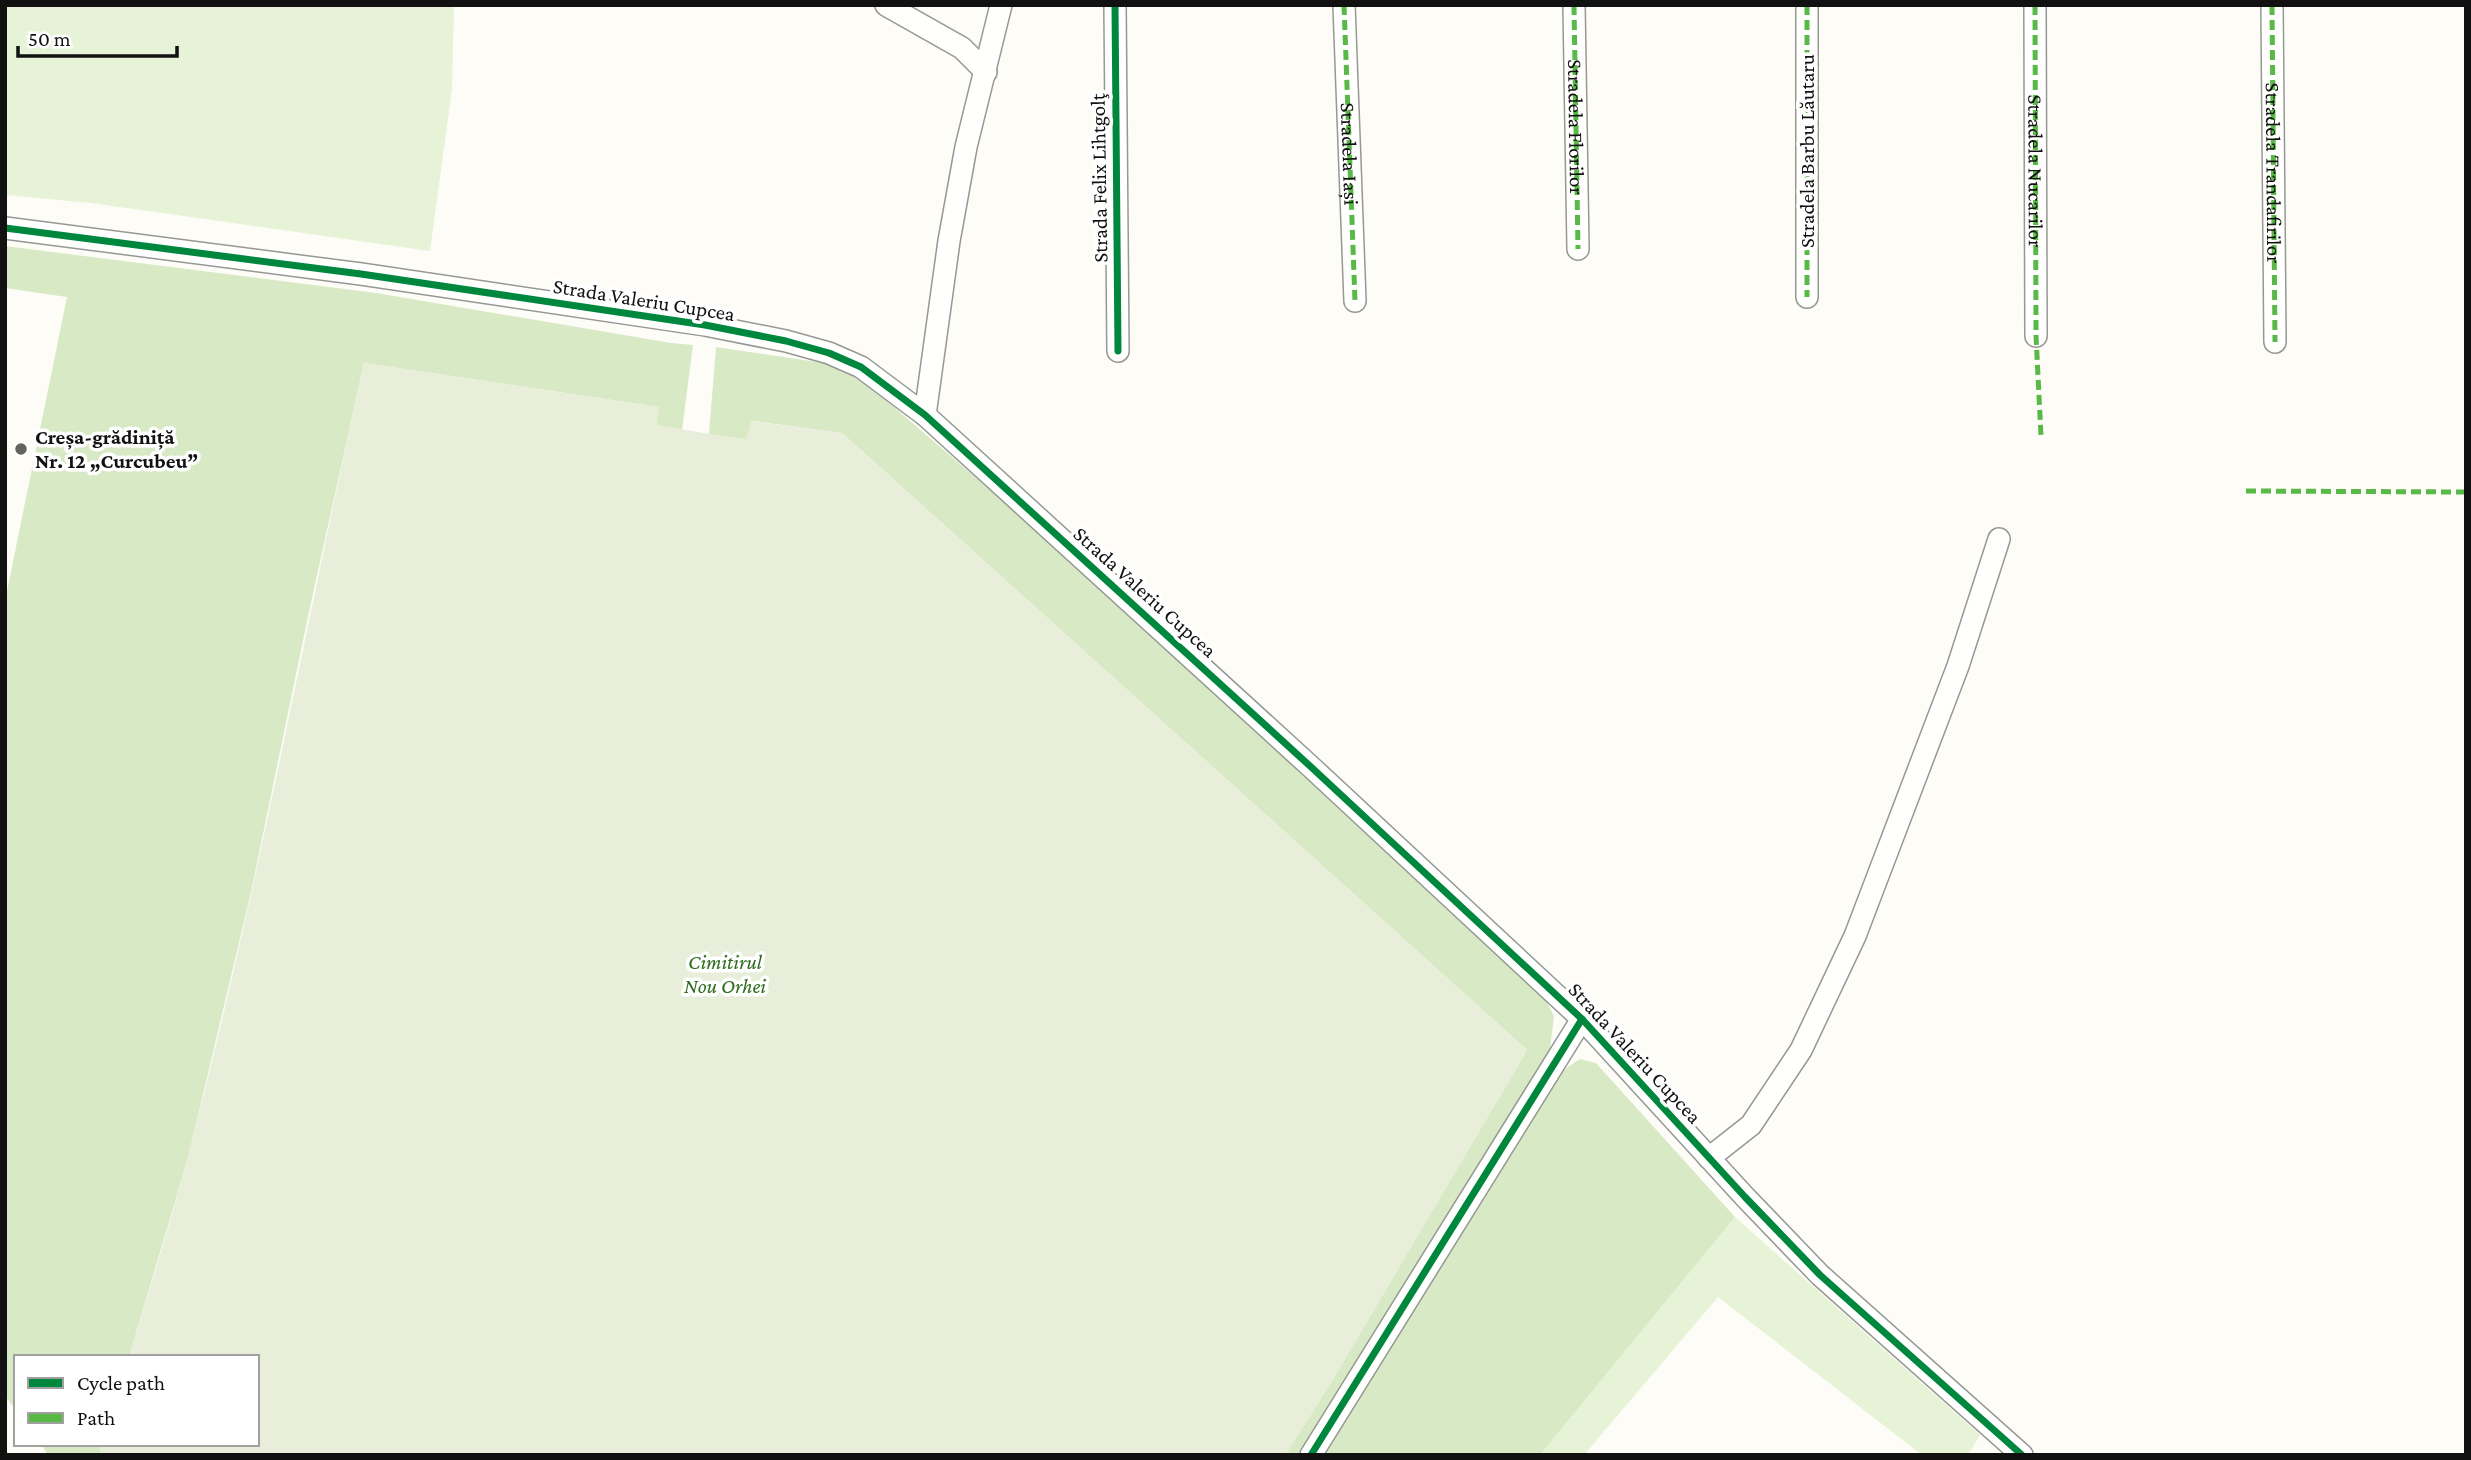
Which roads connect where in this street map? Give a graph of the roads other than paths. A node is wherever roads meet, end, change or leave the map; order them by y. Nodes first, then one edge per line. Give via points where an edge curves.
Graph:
1 (886, 5) edge
2 (1001, 5) edge
3 (1115, 5) edge
4 (1344, 5) edge
5 (1574, 5) edge
6 (1807, 5) edge
7 (2035, 5) edge
8 (2272, 5) edge
9 (986, 72) junction
10 (5, 228) edge
11 (1578, 249) dead end
12 (1807, 297) dead end
13 (1355, 301) dead end
14 (2036, 336) dead end
15 (2275, 342) dead end
16 (1118, 351) dead end
17 (925, 415) junction
18 (1999, 539) dead end
19 (1582, 1018) junction
20 (1709, 1158) junction
21 (1311, 1455) edge
22 (2022, 1455) edge

1 - 9 street via 961,48
2 - 9 street
3 - 16 street, Strada Felix Lihtgolţ
4 - 13 street, Stradela Iași
5 - 11 street, Stradela Florilor
6 - 12 street, Stradela Barbu Lăutaru
7 - 14 street, Stradela Nucarilor
8 - 15 street, Stradela Trandafirilor
9 - 17 street via 949,241
10 - 17 street, Strada Valeriu Cupcea via 705,325 829,352 861,368
17 - 19 street, Strada Valeriu Cupcea
18 - 20 street via 1958,666 1849,947 1801,1050 1751,1125
19 - 20 street, Strada Valeriu Cupcea
19 - 21 street
20 - 22 street, Strada Valeriu Cupcea via 1820,1275

